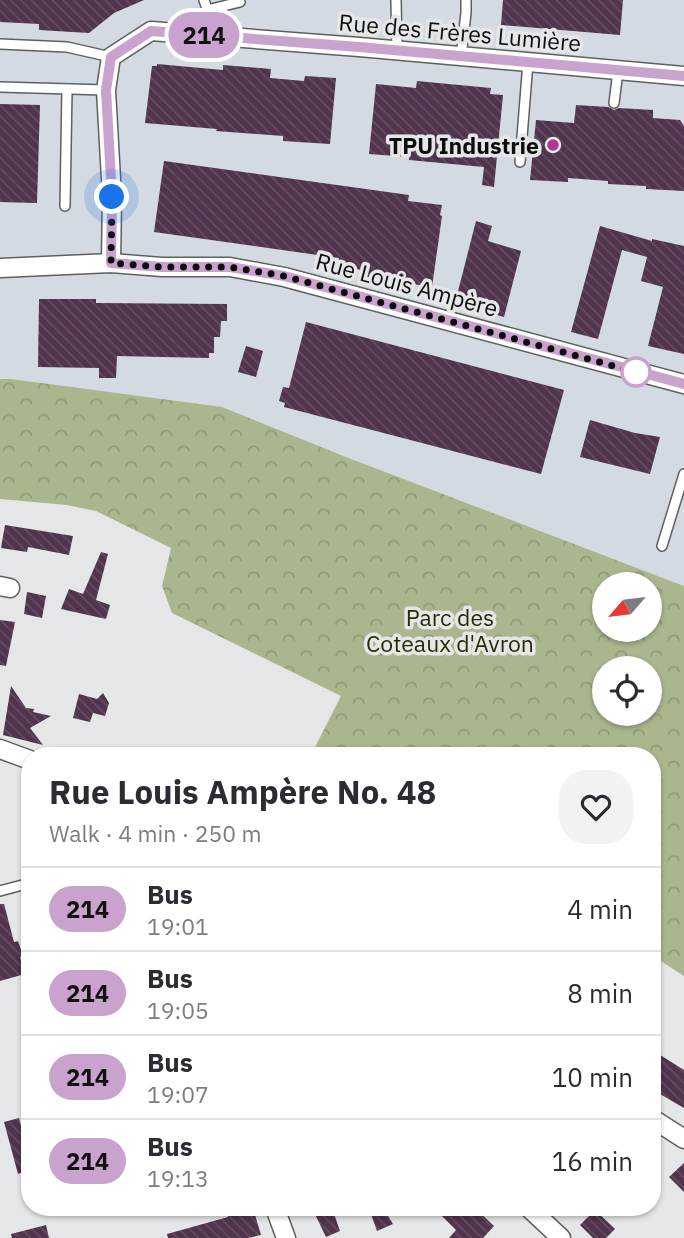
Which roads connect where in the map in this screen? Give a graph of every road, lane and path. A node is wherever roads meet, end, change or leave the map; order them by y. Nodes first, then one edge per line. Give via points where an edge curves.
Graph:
1 (396, 0) edge
2 (466, 0) edge
3 (240, 2) dead end
4 (206, 5) edge
5 (206, 35) junction
6 (0, 44) edge
7 (397, 50) junction
8 (461, 56) junction
9 (111, 57) junction
10 (528, 62) junction
11 (618, 71) junction
12 (684, 76) edge
13 (0, 87) edge
14 (67, 89) junction
15 (106, 90) junction
16 (614, 103) dead end
17 (520, 162) dead end
18 (65, 206) dead end
19 (111, 263) junction
20 (0, 268) edge
21 (684, 384) edge
22 (684, 474) edge
23 (662, 545) dead end
24 (0, 749) edge
25 (21, 757) edge
26 (21, 886) edge
27 (0, 891) edge
28 (661, 1124) edge
29 (684, 1139) edge
30 (278, 1216) edge
31 (538, 1216) edge
32 (286, 1238) edge
33 (561, 1238) edge

1 - 7 lane
2 - 8 lane
3 - 4 lane
4 - 5 lane via 210,18
5 - 7 street, Rue des Frères Lumière
5 - 9 street, Rue des Frères Lumière via 151,31
6 - 9 lane via 67,47
7 - 8 street, Rue des Frères Lumière
8 - 10 street, Rue des Frères Lumière
9 - 15 street
10 - 11 street, Rue des Frères Lumière
10 - 17 lane
11 - 12 street, Rue des Frères Lumière
11 - 16 lane
13 - 14 lane
14 - 15 lane
14 - 18 lane
15 - 19 street
19 - 20 street, Rue Louis Ampère
19 - 21 street, Rue Louis Ampère via 230,267 284,276
22 - 23 lane
24 - 25 street
26 - 27 lane
28 - 29 street
30 - 32 street
31 - 33 street

